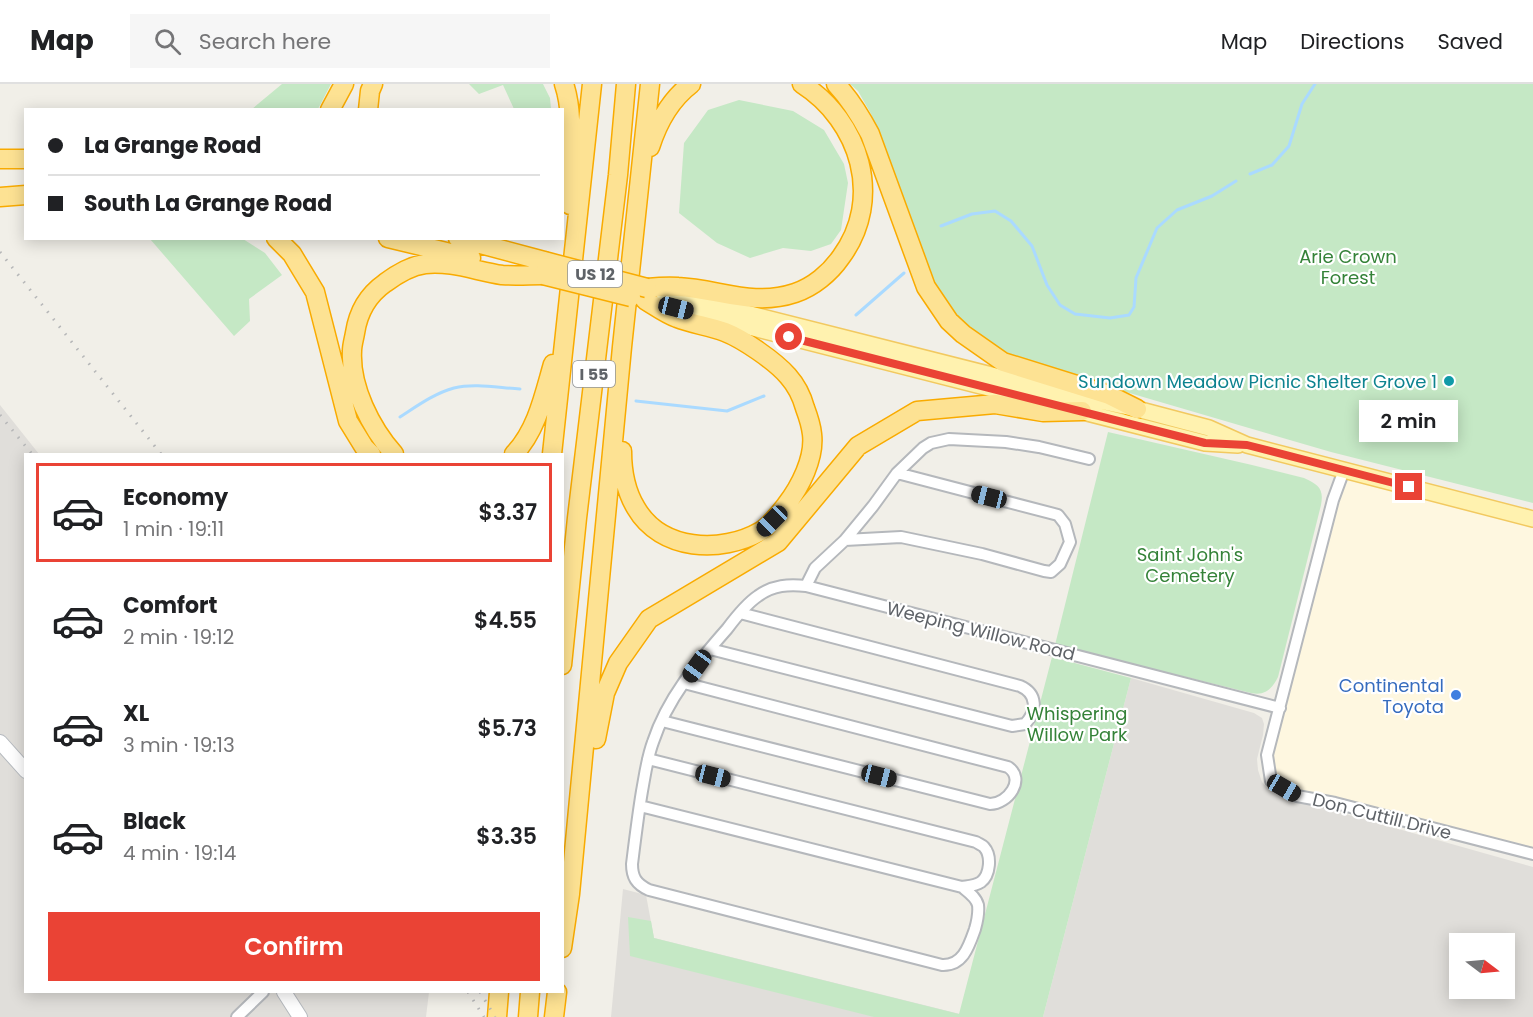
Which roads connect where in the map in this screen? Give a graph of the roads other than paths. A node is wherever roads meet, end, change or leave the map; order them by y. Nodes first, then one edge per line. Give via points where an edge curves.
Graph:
1 (344, 84) edge
2 (373, 84) edge
3 (564, 84) edge
4 (592, 84) edge
5 (626, 84) edge
6 (650, 84) edge
7 (691, 84) edge
8 (802, 84) edge
9 (836, 84) edge
10 (331, 108) edge
11 (368, 108) edge
12 (0, 159) edge
13 (24, 159) edge
14 (24, 195) edge
15 (0, 197) edge
16 (637, 210) junction
17 (278, 240) edge
18 (401, 240) edge
19 (463, 240) edge
20 (576, 240) junction
21 (502, 255) edge
22 (646, 294) junction
23 (677, 302) junction
24 (566, 316) junction
25 (622, 347) junction
26 (1137, 409) junction
27 (1082, 411) junction
28 (1247, 445) junction
29 (370, 453) edge
30 (393, 453) edge
31 (515, 453) edge
32 (552, 453) edge
33 (1089, 459) dead end
34 (1344, 470) junction
35 (897, 473) junction
36 (1533, 519) edge
37 (845, 540) junction
38 (806, 586) junction
39 (740, 614) junction
40 (564, 645) edge
41 (710, 649) junction
42 (684, 683) junction
43 (1280, 708) junction
44 (662, 721) junction
45 (0, 742) edge
46 (648, 759) junction
47 (24, 769) edge
48 (640, 806) junction
49 (1533, 854) edge
50 (962, 887) junction
51 (570, 894) junction
52 (564, 934) edge
53 (262, 993) edge
54 (285, 993) edge
55 (499, 993) edge
56 (530, 993) edge
57 (557, 993) edge
58 (237, 1017) edge
59 (300, 1017) edge
60 (496, 1017) edge
61 (528, 1017) edge
62 (554, 1017) edge

1 - 10 highway
2 - 11 highway
3 - 20 highway via 570,134 569,194
4 - 20 highway, I 55
5 - 40 highway, I 55
6 - 16 highway
7 - 16 highway via 667,109 655,130
8 - 23 highway via 821,98 854,144 863,202 851,243 823,276 797,292 767,299
9 - 26 highway via 870,134 926,287 949,321 1003,362 1109,395
12 - 13 highway
14 - 15 highway
16 - 25 highway
17 - 29 highway via 292,254 315,292 348,421
18 - 21 highway, US 12
19 - 21 highway, US 12
20 - 24 highway, I 55
21 - 22 highway, US 12, bridge
21 - 30 highway via 459,265 425,264 401,271 367,301 356,325 352,367 361,401
22 - 23 highway
22 - 23 highway
23 - 25 highway via 759,351 788,376 802,397 812,435 806,472 795,494 763,530 742,541 700,546 661,534 645,521 631,498 622,470
23 - 26 main road
23 - 27 main road
24 - 31 highway via 542,402 532,428
24 - 32 highway, I 55
25 - 51 highway
26 - 28 main road via 1209,428
27 - 28 main road via 1205,443
27 - 51 highway via 1043,412 994,404 917,411 858,446 778,542 649,619 618,663 605,693 579,867
28 - 34 main road
33 - 35 street via 1006,442 949,439 931,442
34 - 36 main road
34 - 43 street
35 - 37 street
35 - 37 street via 1058,515 1070,542 1060,564 1051,572 1044,571 901,537
37 - 38 street via 815,568
38 - 39 street, Weeping Willow Road via 769,590
38 - 43 street, Weeping Willow Road
39 - 41 street, Weeping Willow Road
39 - 41 street via 1020,686 1032,696 1032,712 1024,724 1012,726
41 - 42 street, Weeping Willow Road
42 - 44 street, Weeping Willow Road
42 - 44 street via 1008,767 1014,773 1014,786 1006,799 990,804
43 - 49 street, Don Cuttill Drive via 1268,754 1271,781 1297,796
44 - 46 street, Weeping Willow Road
45 - 47 street
46 - 48 street, Weeping Willow Road
46 - 50 street via 976,842 986,848 988,870 980,883
48 - 50 street
48 - 50 street, Weeping Willow Road via 632,873 642,887 942,965 950,966 966,952 977,923 976,900
51 - 52 highway
53 - 58 street
54 - 59 street
55 - 60 highway
56 - 61 highway
57 - 62 highway

